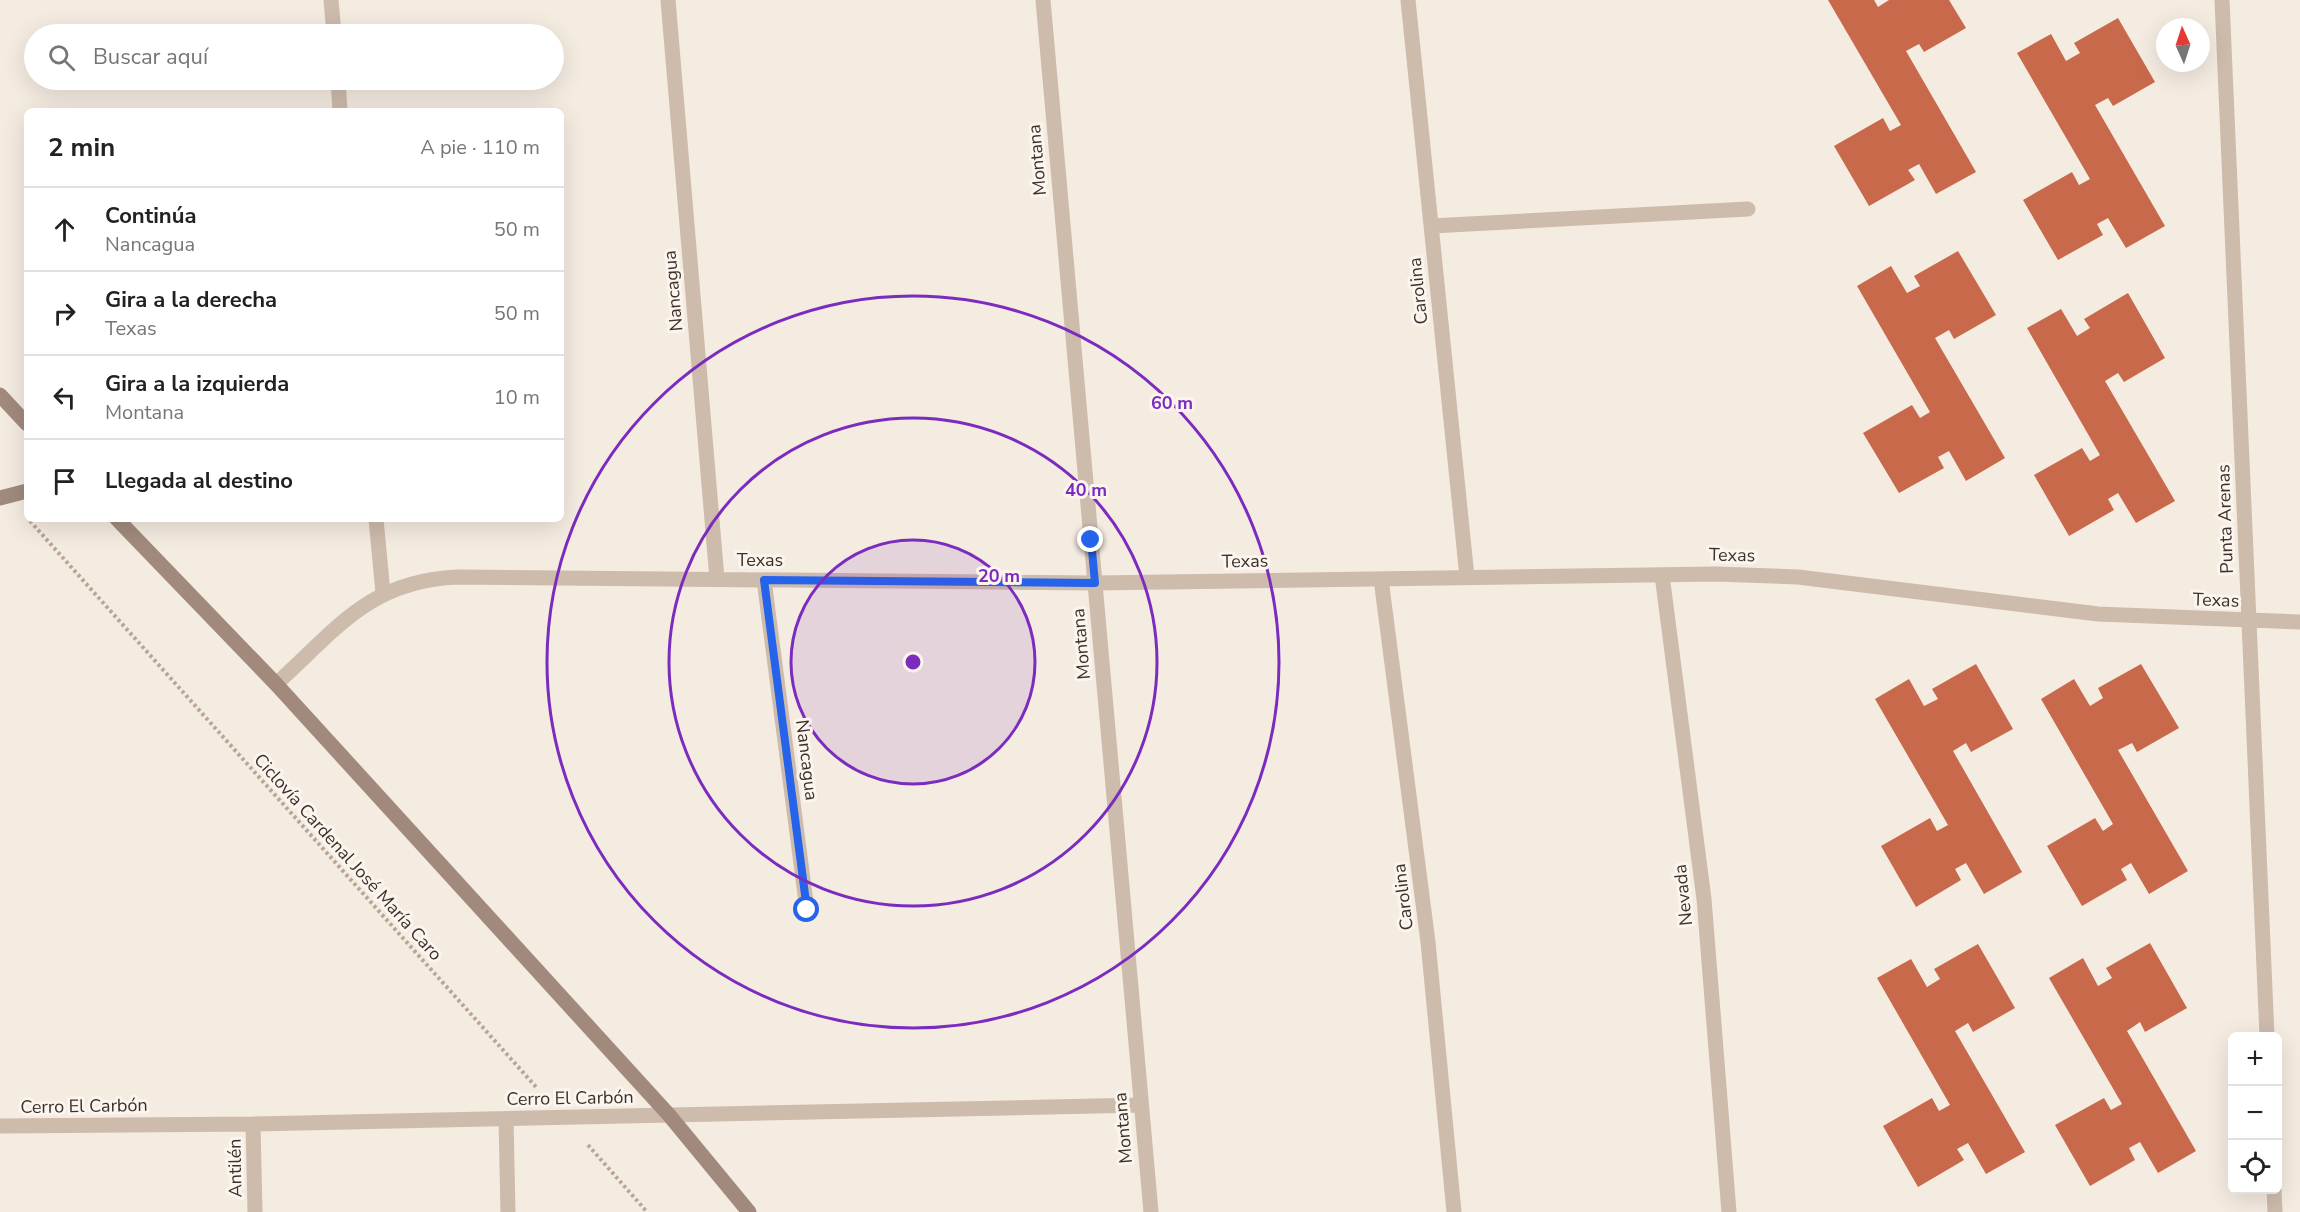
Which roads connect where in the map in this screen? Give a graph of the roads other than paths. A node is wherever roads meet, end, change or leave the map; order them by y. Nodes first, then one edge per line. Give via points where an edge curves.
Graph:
1 (331, 0) edge
2 (668, 0) edge
3 (1043, 0) edge
4 (1408, 0) edge
5 (2222, 0) edge
6 (333, 24) edge
7 (339, 90) edge
8 (340, 108) edge
9 (1748, 209) dead end
10 (1431, 226) junction
11 (0, 395) edge
12 (24, 421) edge
13 (24, 492) edge
14 (0, 498) edge
15 (120, 522) edge
16 (376, 522) edge
17 (1662, 575) junction
18 (1467, 578) junction
19 (717, 579) junction
20 (1381, 579) junction
21 (764, 580) junction
22 (1095, 583) junction
23 (382, 593) junction
24 (2249, 621) junction
25 (2300, 622) edge
26 (276, 684) junction
27 (807, 910) dead end
28 (2267, 1032) edge
29 (1141, 1105) junction
30 (669, 1115) junction
31 (506, 1119) junction
32 (253, 1124) junction
33 (0, 1126) edge
34 (2274, 1194) edge
35 (255, 1212) edge
36 (508, 1212) edge
37 (749, 1212) edge
38 (1151, 1212) edge
39 (1454, 1212) edge
40 (1730, 1212) edge
41 (2275, 1212) edge

1 - 6 street
2 - 19 street, Nancagua
3 - 22 street, Montana
4 - 10 street, Carolina
5 - 24 street, Punta Arenas
7 - 8 street
9 - 10 street
10 - 18 street, Carolina
11 - 12 main road
13 - 14 main road
15 - 26 main road
16 - 23 street
17 - 18 street, Texas
17 - 24 street, Texas via 1798,577 2032,608
17 - 40 street, Nevada via 1704,899
18 - 20 street, Texas
19 - 21 street, Texas
19 - 23 street, Texas via 457,577 413,582
20 - 22 street, Texas
20 - 39 street, Carolina via 1428,942
21 - 22 street, Texas
21 - 27 street, Nancagua
22 - 29 street, Montana
23 - 26 street, Texas
24 - 25 street, Texas
24 - 28 street, Punta Arenas
26 - 30 main road
29 - 30 street, Cerro El Carbón
29 - 38 street, Montana
30 - 31 street, Cerro El Carbón
30 - 37 main road
31 - 32 street, Cerro El Carbón
31 - 36 street
32 - 33 street, Cerro El Carbón
32 - 35 street, Antilén
34 - 41 street

